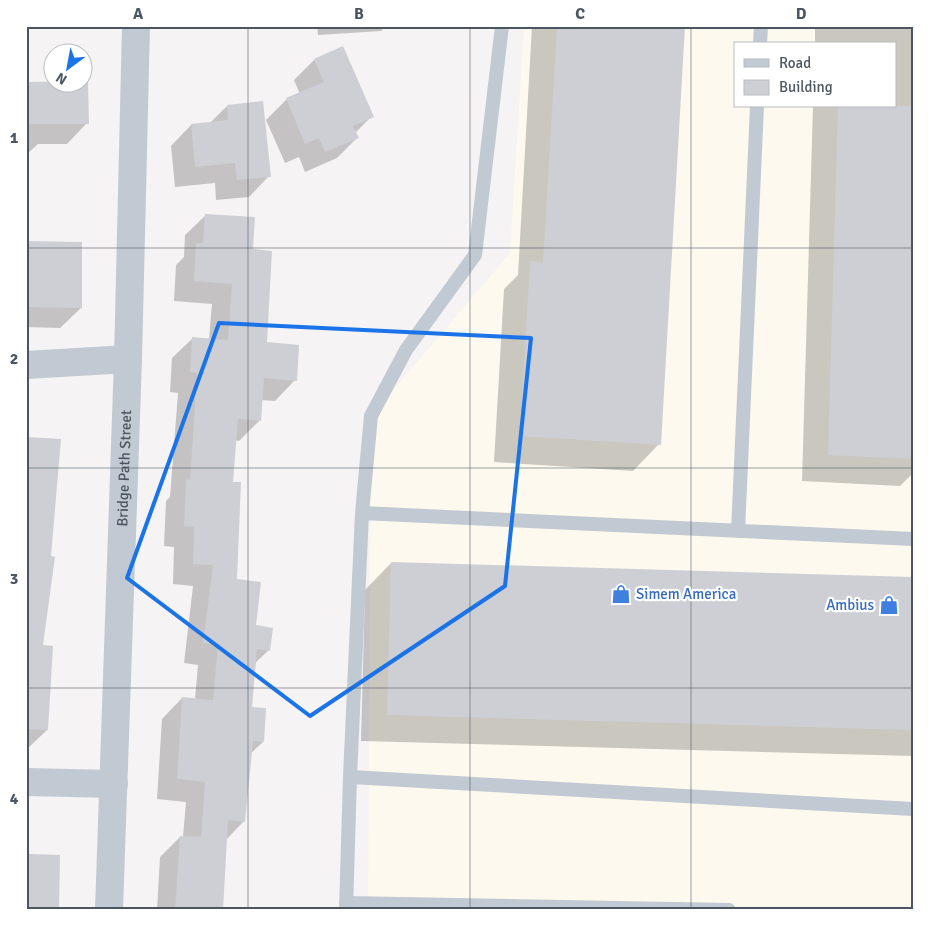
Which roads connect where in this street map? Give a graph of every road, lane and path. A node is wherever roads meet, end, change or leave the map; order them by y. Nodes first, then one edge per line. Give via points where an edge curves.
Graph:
1 (136, 26) edge
2 (502, 26) edge
3 (761, 26) edge
4 (760, 42) edge
5 (757, 108) edge
6 (128, 360) junction
7 (26, 365) edge
8 (362, 513) junction
9 (738, 531) junction
10 (913, 539) edge
11 (350, 778) junction
12 (26, 782) edge
13 (114, 784) junction
14 (913, 809) edge
15 (346, 906) edge
16 (109, 910) edge
17 (729, 910) edge

1 - 6 street, Bridge Path Street
2 - 8 lane via 475,255 406,350 371,416
3 - 4 lane
5 - 9 lane
6 - 7 street
6 - 13 street, Bridge Path Street
8 - 9 lane
8 - 11 lane
9 - 10 lane
11 - 14 lane
11 - 15 lane
12 - 13 street
13 - 16 street, Bridge Path Street
15 - 17 lane

